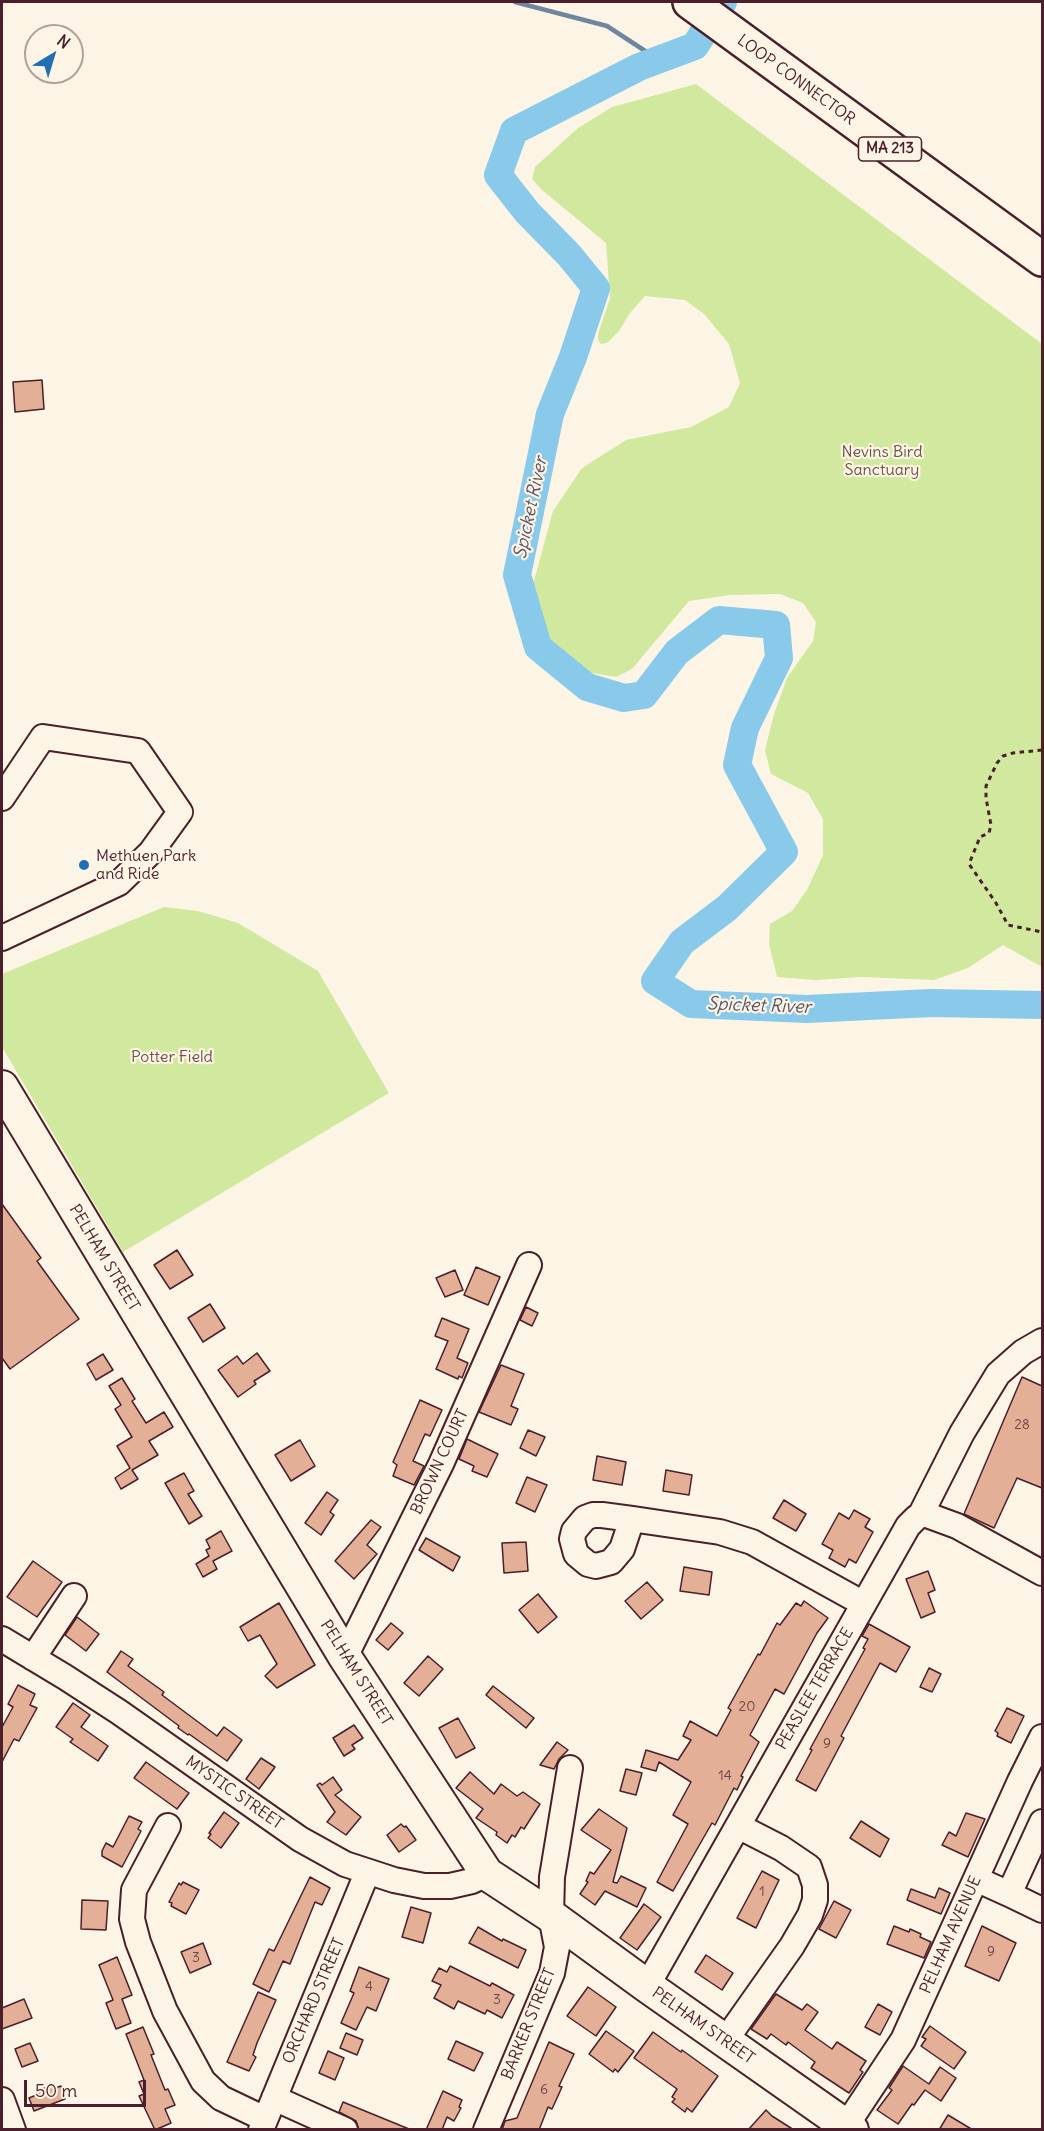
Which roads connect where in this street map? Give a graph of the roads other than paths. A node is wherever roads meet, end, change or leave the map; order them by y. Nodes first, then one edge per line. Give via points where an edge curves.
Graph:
1 (690, 3) edge
2 (1042, 259) edge
3 (2, 798) edge
4 (2, 938) edge
5 (3, 1094) edge
6 (529, 1265) dead end
7 (1042, 1341) edge
8 (921, 1514) junction
9 (632, 1519) dead end
10 (1042, 1573) edge
11 (74, 1596) dead end
12 (864, 1604) junction
13 (2, 1639) edge
14 (345, 1657) junction
15 (33, 1658) junction
16 (1042, 1737) edge
17 (570, 1768) dead end
18 (1042, 1822) edge
19 (168, 1826) dead end
20 (738, 1826) junction
21 (367, 1873) junction
22 (487, 1874) junction
23 (976, 1879) junction
24 (1009, 1894) junction
25 (1042, 1910) edge
26 (551, 1916) junction
27 (647, 1986) junction
28 (725, 2041) junction
29 (2, 2100) edge
30 (267, 2115) edge
31 (849, 2128) edge
32 (13, 2130) edge
33 (345, 2130) edge
34 (486, 2130) edge

1 - 2 highway, LOOP CONNECTOR / MA 213
3 - 4 street via 43,737 138,752 180,812 151,852 119,883
5 - 14 main road, PELHAM STREET
6 - 14 street, BROWN COURT via 441,1464
7 - 8 street, PEASLEE TERRACE via 999,1374 962,1433
8 - 10 street via 957,1526
8 - 12 street, PEASLEE TERRACE via 908,1526
9 - 12 street via 738,1536
11 - 15 street
12 - 20 street, PEASLEE TERRACE
13 - 15 street, MYSTIC STREET
14 - 22 main road, PELHAM STREET
15 - 21 street, MYSTIC STREET via 119,1712 300,1839
16 - 23 street, PELHAM AVENUE
17 - 26 street, BARKER STREET via 552,1877
18 - 24 street
19 - 30 street via 134,1890 132,1918 138,1942 165,2011 202,2081 221,2098
20 - 27 street, PEASLEE TERRACE
20 - 28 street via 809,1867 815,1900 792,1946
21 - 22 street, MYSTIC STREET via 424,1886 450,1886
21 - 30 street, ORCHARD STREET
22 - 26 main road, PELHAM STREET
23 - 24 street
23 - 31 street, PELHAM AVENUE via 903,2040
24 - 25 street
26 - 27 main road, PELHAM STREET
26 - 34 street, BARKER STREET via 557,1947 552,1973
27 - 28 main road, PELHAM STREET
28 - 31 main road, PELHAM STREET
29 - 32 street
30 - 33 street

